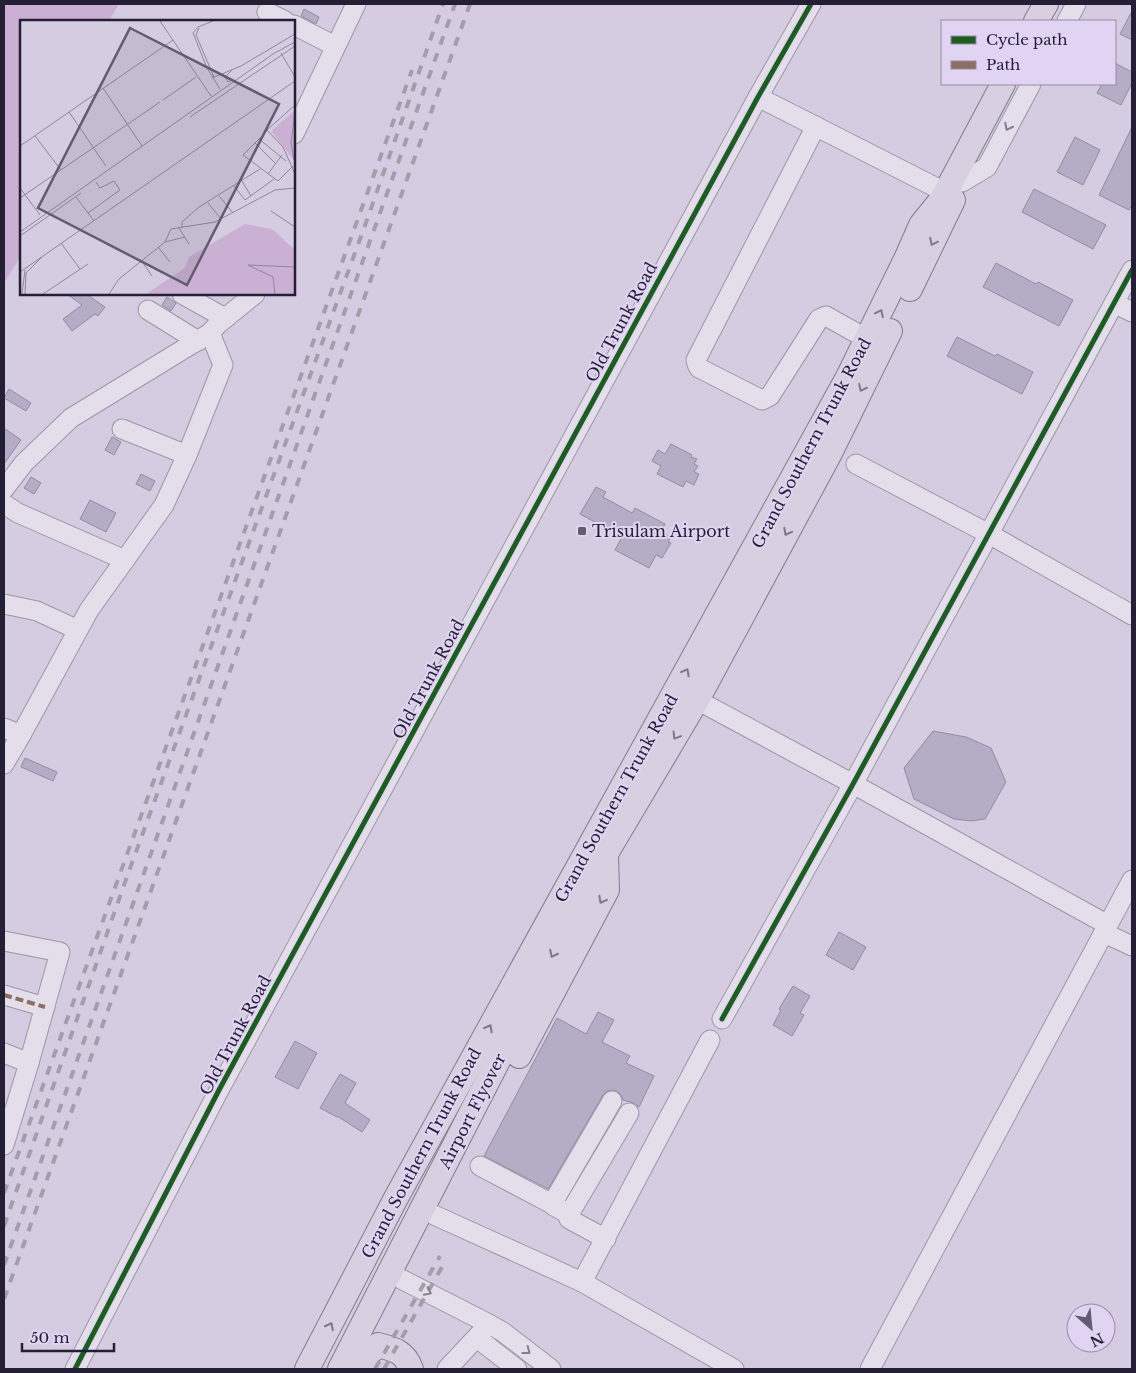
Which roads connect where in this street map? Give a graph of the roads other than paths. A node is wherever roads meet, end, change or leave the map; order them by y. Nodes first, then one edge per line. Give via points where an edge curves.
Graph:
1 (811, 4) edge
2 (1034, 4) edge
3 (1046, 4) edge
4 (1059, 4) edge
5 (1076, 4) edge
6 (350, 6) edge
7 (267, 12) dead end
8 (283, 20) edge
9 (1026, 20) edge
10 (1037, 20) edge
11 (1051, 20) edge
12 (1068, 20) edge
13 (295, 26) edge
14 (335, 46) junction
15 (991, 85) edge
16 (1003, 85) edge
17 (1015, 85) edge
18 (1030, 85) edge
19 (758, 97) junction
20 (816, 126) junction
21 (295, 132) edge
22 (971, 155) junction
23 (962, 182) junction
24 (937, 188) junction
25 (921, 225) junction
26 (1132, 270) edge
27 (184, 295) edge
28 (254, 295) edge
29 (1114, 303) junction
30 (148, 310) dead end
31 (1132, 312) edge
32 (225, 318) junction
33 (204, 337) junction
34 (867, 339) junction
35 (122, 429) dead end
36 (187, 455) junction
37 (856, 464) dead end
38 (4, 489) edge
39 (4, 504) edge
40 (989, 534) junction
41 (125, 560) junction
42 (4, 604) edge
43 (1132, 615) edge
44 (78, 630) junction
45 (697, 700) junction
46 (12, 732) edge
47 (4, 764) edge
48 (853, 784) junction
49 (606, 852) junction
50 (1132, 880) edge
51 (1106, 929) junction
52 (4, 941) edge
53 (1132, 946) edge
54 (4, 995) edge
55 (45, 1007) junction
56 (722, 1019) dead end
57 (710, 1040) dead end
58 (4, 1053) edge
59 (29, 1063) junction
60 (11, 1098) edge
61 (612, 1101) dead end
62 (629, 1113) dead end
63 (4, 1145) edge
64 (480, 1166) dead end
65 (552, 1204) junction
66 (569, 1214) junction
67 (434, 1215) junction
68 (606, 1239) junction
69 (401, 1279) junction
70 (582, 1282) junction
71 (483, 1331) junction
72 (75, 1369) edge
73 (307, 1369) edge
74 (340, 1369) edge
75 (354, 1369) edge
76 (360, 1369) edge
77 (411, 1369) edge
78 (447, 1369) edge
79 (517, 1369) edge
80 (551, 1369) edge
81 (734, 1369) edge
82 (870, 1369) edge

1 - 19 street, Old Trunk Road
2 - 9 street
3 - 10 main road
4 - 11 main road
5 - 12 street
6 - 14 street
7 - 8 street
13 - 14 street
14 - 21 street
15 - 24 street
16 - 22 main road
17 - 22 main road
18 -> 23 street via 987,167
19 - 20 street
19 - 72 street, Old Trunk Road via 219,1090
20 - 24 street
20 - 34 street via 696,360 699,368 762,400 770,396 819,319 826,316
22 - 23 main road, Grand Southern Trunk Road
22 - 25 main road, Grand Southern Trunk Road
23 -> 45 main road, Grand Southern Trunk Road via 830,452
24 - 25 street
34 -> 25 main road, Grand Southern Trunk Road
26 - 29 street
27 - 32 street
28 - 32 street
29 - 31 street
29 - 40 street
30 - 33 street
32 - 33 street
33 - 36 street via 223,364
33 - 38 street via 71,418 24,463
73 -> 34 main road, Grand Southern Trunk Road via 396,1198
35 - 36 street
36 - 41 street via 164,505
37 - 40 street
39 - 41 street
40 - 43 street
40 - 48 street
41 - 44 street
42 - 44 street via 36,611
44 - 46 street
45 - 48 street
45 -> 49 main road, Grand Southern Trunk Road
46 - 47 street
48 - 51 street
48 - 56 street
49 -> 67 main road via 607,890
49 -> 74 main road, Airport Flyover
50 - 51 street
51 - 53 street
51 - 82 street
52 - 55 street via 60,952
54 - 55 street
55 - 59 street
57 - 68 street
58 - 59 street
59 - 60 street
60 - 63 street
61 - 65 street
62 - 66 street
64 - 65 street
65 - 66 street
66 - 68 street via 570,1219
67 - 69 main road
67 - 70 street
68 - 70 street
69 -> 71 street
69 - 75 main road
70 - 81 street
71 - 78 street
71 - 79 street
71 -> 80 street via 503,1332
76 - 77 main road via 378,1345 404,1355

